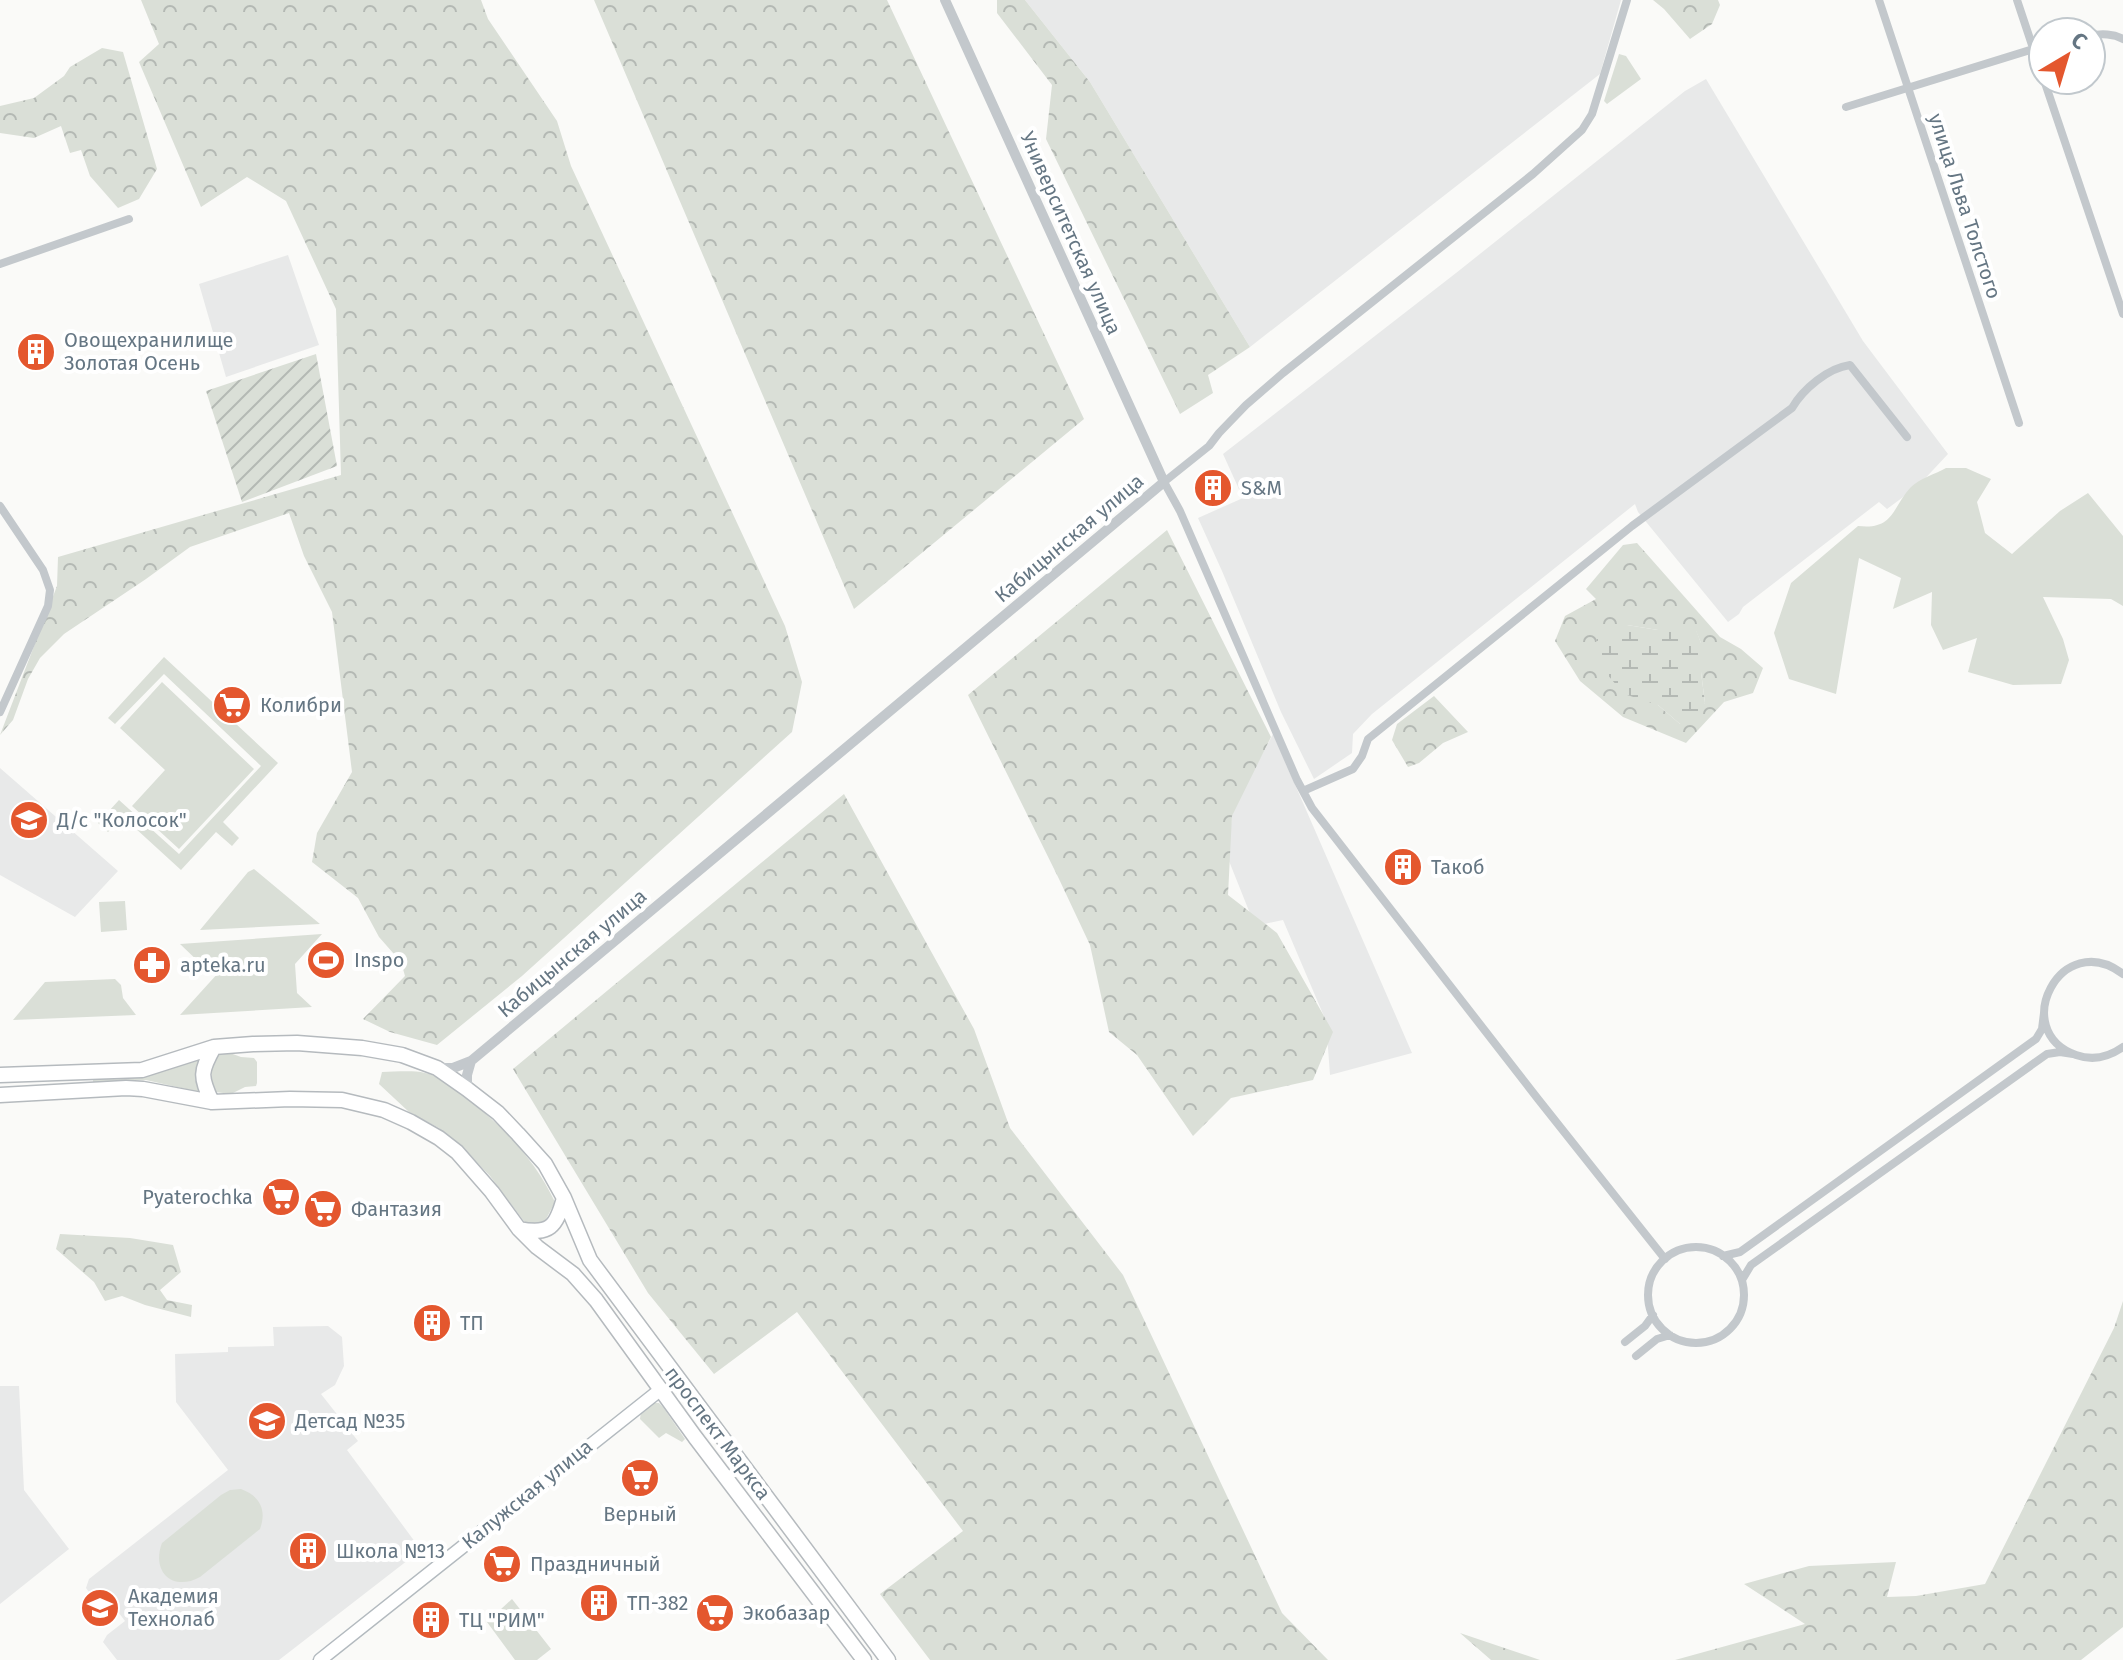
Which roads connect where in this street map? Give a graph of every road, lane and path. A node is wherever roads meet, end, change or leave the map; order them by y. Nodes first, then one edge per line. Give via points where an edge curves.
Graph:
1 (945, 0) edge
2 (1627, 0) edge
3 (1879, 0) edge
4 (2017, 0) edge
5 (2027, 26) edge
6 (2027, 54) edge
7 (1909, 88) junction
8 (2049, 96) edge
9 (1846, 107) dead end
10 (129, 219) dead end
11 (0, 264) edge
12 (2123, 314) edge
13 (2019, 423) dead end
14 (1907, 437) dead end
15 (1164, 482) junction
16 (0, 506) edge
17 (0, 712) edge
18 (1303, 791) junction
19 (2123, 974) edge
20 (2044, 1013) junction
21 (214, 1047) junction
22 (2123, 1047) edge
23 (2073, 1054) junction
24 (471, 1061) junction
25 (437, 1068) junction
26 (0, 1075) edge
27 (467, 1089) junction
28 (0, 1095) edge
29 (212, 1102) junction
30 (564, 1198) junction
31 (519, 1229) junction
32 (1723, 1256) junction
33 (1665, 1259) junction
34 (1742, 1280) junction
35 (1653, 1315) junction
36 (1670, 1335) junction
37 (1625, 1342) dead end
38 (1636, 1356) dead end
39 (677, 1377) junction
40 (660, 1390) junction
41 (320, 1660) edge
42 (864, 1660) edge
43 (888, 1660) edge

1 - 15 street, Университетская улица
2 - 15 street, Кабицынская улица via 1592,114 1582,130 1283,373
3 - 7 street, улица Льва Толстого
4 - 5 street
6 - 7 street
7 - 9 street
7 - 13 street, улица Льва Толстого
8 - 12 street
10 - 11 street
14 - 18 street via 1850,365 1839,366 1368,739 1353,769
15 - 18 street
15 - 24 street, Кабицынская улица
16 - 17 street via 43,570 50,590 48,606
18 - 33 street
19 - 20 street via 2095,962 2069,968 2050,987
20 - 23 street via 2051,1034
20 - 32 street via 2036,1039 1740,1252
21 - 25 main road, проспект Маркса via 297,1043 362,1048
21 - 26 main road, проспект Маркса via 142,1070
21 - 29 main road via 203,1067
22 - 23 street via 2099,1058
23 - 34 street via 2047,1054 1751,1265
24 - 25 street
24 - 27 street
25 - 27 main road, проспект Маркса
27 - 30 main road, проспект Маркса via 498,1113 545,1164
28 - 29 main road, проспект Маркса via 143,1089
29 - 31 main road, проспект Маркса via 328,1099 384,1110 457,1152
30 - 31 main road via 547,1230
30 - 39 main road, проспект Маркса via 590,1260
31 - 40 main road, проспект Маркса via 596,1300
32 - 33 street via 1689,1248
32 - 34 street
33 - 35 street via 1649,1289
34 - 36 street via 1743,1307 1729,1330 1696,1343
35 - 36 street
35 - 37 street
36 - 38 street
39 - 40 main road
39 - 43 main road, проспект Маркса
40 - 41 main road, Калужская улица
40 - 42 main road, проспект Маркса

